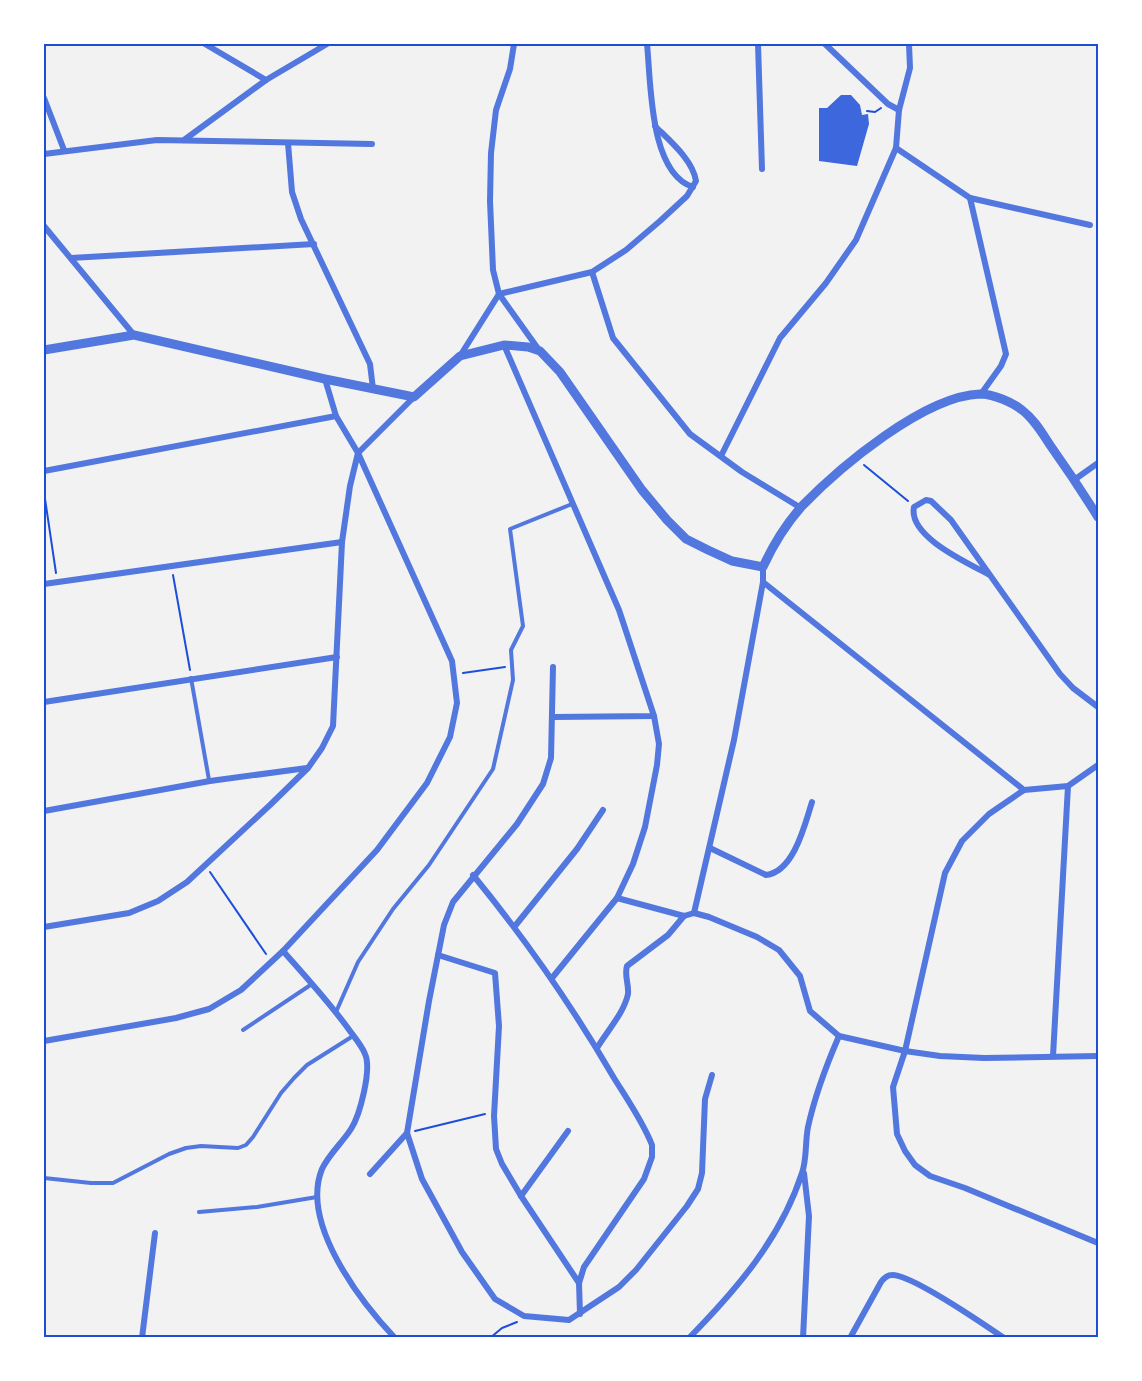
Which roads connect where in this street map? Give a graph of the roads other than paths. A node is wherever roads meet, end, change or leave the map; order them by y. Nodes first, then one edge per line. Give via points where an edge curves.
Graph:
1 (205, 44) edge
2 (327, 44) edge
3 (514, 44) edge
4 (647, 44) edge
5 (758, 44) edge
6 (825, 44) edge
7 (909, 44) edge
8 (266, 80) junction
9 (44, 98) edge
10 (899, 110) junction
11 (655, 126) junction
12 (184, 140) junction
13 (288, 143) junction
14 (372, 144) dead end
15 (896, 148) junction
16 (64, 150) junction
17 (44, 153) edge
18 (762, 169) dead end
19 (693, 187) junction
20 (970, 198) junction
21 (1090, 225) dead end
22 (44, 226) edge
23 (314, 244) junction
24 (71, 258) junction
25 (592, 273) junction
26 (498, 294) junction
27 (134, 334) junction
28 (504, 345) junction
29 (44, 350) edge
30 (540, 351) junction
31 (460, 356) junction
32 (325, 379) junction
33 (373, 389) junction
34 (981, 394) junction
35 (414, 397) junction
36 (336, 416) junction
37 (358, 453) junction
38 (722, 456) junction
39 (1098, 463) edge
40 (44, 471) edge
41 (1074, 480) junction
42 (573, 504) junction
43 (801, 508) junction
44 (1098, 517) edge
45 (342, 542) junction
46 (763, 567) junction
47 (988, 574) junction
48 (764, 582) junction
49 (44, 584) edge
50 (337, 657) junction
51 (553, 667) dead end
52 (191, 678) junction
53 (44, 702) edge
54 (1098, 707) edge
55 (654, 716) junction
56 (554, 717) junction
57 (1098, 765) edge
58 (308, 768) junction
59 (210, 781) junction
60 (1068, 786) junction
61 (1024, 790) junction
62 (812, 802) dead end
63 (603, 810) dead end
64 (44, 812) edge
65 (710, 848) junction
66 (473, 875) junction
67 (617, 898) junction
68 (694, 913) junction
69 (684, 916) junction
70 (515, 926) junction
71 (44, 927) edge
72 (283, 951) junction
73 (438, 955) junction
74 (552, 978) junction
75 (312, 984) junction
76 (336, 1012) junction
77 (243, 1030) dead end
78 (353, 1036) junction
79 (839, 1036) junction
80 (44, 1041) edge
81 (597, 1048) junction
82 (1098, 1048) edge
83 (905, 1051) junction
84 (1053, 1056) junction
85 (1096, 1056) edge
86 (712, 1075) dead end
87 (568, 1131) dead end
88 (407, 1133) junction
89 (804, 1169) junction
90 (370, 1174) dead end
91 (44, 1178) edge
92 (521, 1196) junction
93 (318, 1197) junction
94 (199, 1212) dead end
95 (155, 1233) dead end
96 (1098, 1243) edge
97 (579, 1283) junction
98 (580, 1314) junction
99 (142, 1338) edge
100 (149, 1338) edge
101 (159, 1338) edge
102 (395, 1338) edge
103 (689, 1338) edge
104 (803, 1338) edge
105 (849, 1338) edge
106 (1004, 1338) edge

1 - 8 street
2 - 8 street
3 - 26 street via 496,110 491,153 491,242
4 - 11 street
5 - 18 street
6 - 10 street
7 - 10 street via 910,68
8 - 12 street
9 - 16 street
10 - 15 street
11 - 19 street via 668,164 684,184
11 - 19 street via 691,167 696,181
12 - 13 street
12 - 16 street
13 - 14 street
13 - 23 street via 292,192
15 - 20 street
15 - 38 street via 856,240 780,338
16 - 17 street
19 - 25 street via 626,250
20 - 21 street
20 - 34 street via 1006,354
22 - 24 street
23 - 24 street
23 - 33 street via 370,364
24 - 27 street
25 - 26 street
25 - 38 street via 613,338 690,434
26 - 30 street
26 - 31 street
27 - 29 street
27 - 32 street
28 - 30 street
28 - 31 street
28 - 42 street
30 - 46 street via 560,372 642,490 686,539 732,561
31 - 35 street
32 - 33 street
32 - 36 street
33 - 35 street
34 - 41 street via 1022,409
34 - 43 street via 935,406 892,431 854,457
35 - 37 street
36 - 37 street
36 - 40 street
37 - 45 street
37 - 72 street via 452,661 457,703 450,736 428,783 377,850
38 - 43 street
39 - 41 street
41 - 44 street
42 - 55 street via 619,610
42 - 76 lane via 510,529 523,626 512,650 513,680 493,769 358,962
43 - 46 street via 774,544
45 - 49 street
45 - 50 street
46 - 48 street
47 - 47 street via 938,507 926,500 914,507 916,523 934,543
47 - 54 street via 1060,674
48 - 61 street
48 - 65 street
50 - 52 street
50 - 58 street via 333,726
51 - 56 street
52 - 53 street
52 - 59 lane
55 - 56 street
55 - 67 street via 658,744 648,815 633,864
56 - 66 street via 551,758 543,784 517,824
57 - 60 street
58 - 59 street
58 - 71 street via 187,882 158,901 129,913
59 - 64 street
60 - 61 street
60 - 84 street
61 - 83 street via 974,827 945,873
62 - 65 street via 799,844 772,874 766,875
63 - 70 street
65 - 68 street
66 - 70 street
66 - 73 street via 453,902
67 - 69 street
67 - 74 street
68 - 69 street
68 - 79 street via 758,937 778,950 800,976 810,1011
69 - 81 street via 668,935 627,966 628,993
70 - 74 street
72 - 75 street
72 - 80 street via 241,990 209,1009
73 - 88 street
73 - 92 street via 495,974 500,1026 494,1112 496,1149
74 - 81 street
75 - 76 street
75 - 77 lane
76 - 78 street
78 - 91 lane via 307,1065 294,1078 246,1145 186,1148 113,1183
78 - 93 street via 366,1055 362,1098 351,1128 322,1170
79 - 83 street
79 - 89 street via 812,1110
81 - 97 street via 649,1138 652,1157 644,1179 584,1267
82 - 85 street
83 - 84 street via 984,1058
83 - 96 street via 893,1087 895,1114 897,1134 915,1166 930,1176
84 - 85 street
86 - 98 street via 705,1099 698,1189 636,1270
87 - 92 street
88 - 90 street
88 - 98 street via 422,1179 462,1252 495,1299 524,1316 569,1320
89 - 103 street via 782,1222 766,1247 728,1298
89 - 104 street via 809,1216
92 - 97 street
93 - 94 lane
93 - 102 street via 327,1236 339,1264 352,1287
95 - 99 street
97 - 98 street
100 - 101 street
105 - 106 street via 881,1282 895,1275 934,1293

